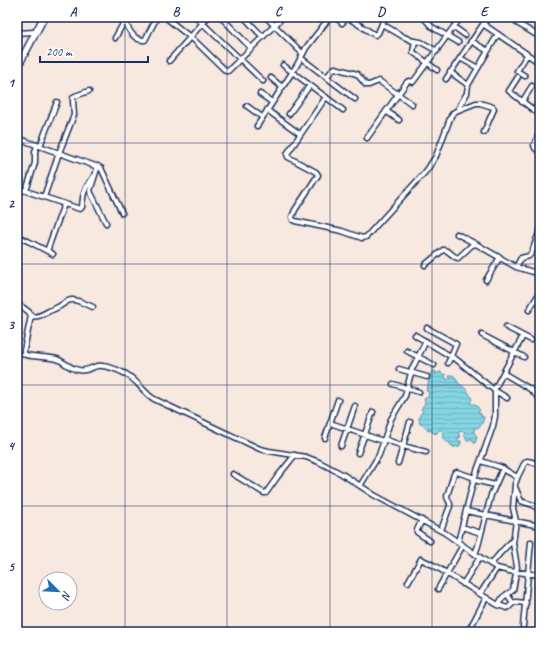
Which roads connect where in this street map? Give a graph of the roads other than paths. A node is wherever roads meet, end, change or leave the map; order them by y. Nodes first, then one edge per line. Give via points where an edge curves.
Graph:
1 (43, 17) edge
2 (127, 17) edge
3 (157, 17) edge
4 (165, 17) edge
5 (196, 17) edge
6 (208, 17) edge
7 (221, 17) edge
8 (229, 17) edge
9 (244, 17) edge
10 (266, 17) edge
11 (283, 17) edge
12 (330, 17) edge
13 (336, 17) edge
14 (347, 17) edge
15 (385, 17) edge
16 (423, 17) edge
17 (461, 17) edge
18 (488, 17) edge
19 (535, 17) edge
20 (225, 21) junction
21 (124, 22) junction
22 (540, 22) edge
23 (202, 23) junction
24 (517, 23) dead end
25 (382, 24) junction
26 (483, 24) junction
27 (275, 26) junction
28 (454, 27) junction
29 (34, 32) junction
30 (17, 33) edge
31 (465, 34) dead end
32 (498, 34) junction
33 (447, 36) junction
34 (189, 37) junction
35 (263, 37) junction
36 (540, 37) edge
37 (115, 38) dead end
38 (415, 41) junction
39 (471, 41) junction
40 (458, 42) dead end
41 (251, 48) junction
42 (437, 51) junction
43 (488, 51) junction
44 (527, 54) junction
45 (302, 56) junction
46 (460, 58) junction
47 (241, 59) junction
48 (169, 61) dead end
49 (539, 61) edge
50 (17, 64) edge
51 (427, 64) junction
52 (283, 65) dead end
53 (17, 68) edge
54 (478, 68) junction
55 (437, 70) dead end
56 (292, 72) junction
57 (450, 72) junction
58 (525, 76) dead end
59 (518, 77) dead end
60 (271, 78) dead end
61 (327, 78) junction
62 (446, 79) dead end
63 (263, 81) dead end
64 (310, 85) junction
65 (468, 85) junction
66 (532, 86) dead end
67 (282, 87) junction
68 (89, 91) dead end
69 (260, 94) dead end
70 (398, 94) junction
71 (326, 97) junction
72 (355, 99) dead end
73 (57, 102) dead end
74 (272, 102) junction
75 (522, 102) junction
76 (412, 104) dead end
77 (247, 106) dead end
78 (267, 110) junction
79 (343, 110) dead end
80 (458, 110) junction
81 (386, 111) junction
82 (537, 113) edge
83 (289, 114) dead end
84 (262, 117) junction
85 (399, 120) dead end
86 (257, 126) dead end
87 (484, 132) dead end
88 (540, 132) edge
89 (300, 134) junction
90 (17, 138) edge
91 (367, 138) dead end
92 (39, 146) junction
93 (540, 152) edge
94 (59, 153) junction
95 (98, 166) junction
96 (94, 176) junction
97 (17, 188) edge
98 (26, 191) junction
99 (44, 197) junction
100 (64, 204) junction
101 (122, 213) dead end
102 (106, 223) dead end
103 (540, 230) edge
104 (457, 234) dead end
105 (17, 236) edge
106 (476, 244) junction
107 (47, 251) junction
108 (53, 254) dead end
109 (500, 258) junction
110 (425, 265) dead end
111 (516, 267) junction
112 (540, 274) edge
113 (486, 280) dead end
114 (540, 292) edge
115 (17, 303) edge
116 (93, 307) dead end
117 (529, 310) dead end
118 (31, 316) junction
119 (427, 328) dead end
120 (506, 328) dead end
121 (415, 335) dead end
122 (482, 335) dead end
123 (523, 336) junction
124 (531, 340) dead end
125 (426, 341) junction
126 (407, 351) dead end
127 (514, 352) junction
128 (451, 355) junction
129 (418, 356) junction
130 (524, 357) dead end
131 (448, 363) dead end
132 (434, 365) dead end
133 (399, 369) dead end
134 (411, 373) junction
135 (503, 373) junction
136 (427, 377) dead end
137 (393, 384) dead end
138 (407, 388) junction
139 (494, 390) junction
140 (419, 392) dead end
141 (507, 398) dead end
142 (540, 399) edge
143 (338, 400) dead end
144 (355, 406) dead end
145 (372, 412) dead end
146 (410, 422) dead end
147 (330, 423) junction
148 (347, 429) junction
149 (365, 435) junction
150 (325, 438) dead end
151 (384, 440) junction
152 (341, 446) dead end
153 (403, 446) junction
154 (426, 452) dead end
155 (358, 453) dead end
156 (295, 455) junction
157 (481, 461) junction
158 (398, 463) dead end
159 (540, 465) edge
160 (502, 468) junction
161 (233, 474) dead end
162 (517, 477) junction
163 (474, 479) junction
164 (495, 485) junction
165 (360, 486) junction
166 (515, 487) junction
167 (466, 511) junction
168 (540, 513) edge
169 (485, 515) junction
170 (422, 520) junction
171 (516, 521) junction
172 (540, 526) edge
173 (462, 527) junction
174 (441, 530) junction
175 (481, 533) junction
176 (430, 540) dead end
177 (513, 540) junction
178 (458, 542) junction
179 (531, 542) dead end
180 (463, 545) junction
181 (475, 554) junction
182 (480, 557) junction
183 (491, 564) junction
184 (497, 568) junction
185 (517, 573) junction
186 (446, 574) junction
187 (528, 574) junction
188 (540, 575) edge
189 (408, 582) dead end
190 (463, 584) junction
191 (438, 589) dead end
192 (480, 594) junction
193 (507, 594) junction
194 (486, 598) junction
195 (514, 603) junction
196 (526, 603) junction
197 (498, 605) junction
198 (523, 626) dead end
199 (468, 632) edge

1 - 29 main road
1 - 53 main road
2 - 21 street
3 - 21 street via 145,40 132,34
4 - 34 street
5 - 23 street
6 - 23 street
7 - 20 street
8 - 20 street
9 - 35 street
10 - 27 street
11 - 27 street
12 - 45 street
13 - 14 street via 342,23
14 - 25 street via 375,35
15 - 25 street
16 - 33 street via 432,27
17 - 28 street
18 - 26 street
19 - 22 street
20 - 41 street
21 - 37 street
23 - 34 street
23 - 47 street
24 - 36 street
25 - 38 street
26 - 32 street
26 - 39 street
27 - 35 street
27 - 45 street
28 - 31 street
28 - 33 street
29 - 30 street
29 - 50 main road
32 - 43 street
32 - 44 street
33 - 40 street
33 - 42 street
34 - 47 street via 226,71
34 - 48 street
35 - 41 street
38 - 42 street
38 - 51 street via 412,52
39 - 43 street
39 - 46 street
41 - 47 street
42 - 51 street
43 - 54 street
44 - 49 street
44 - 58 street via 517,71
45 - 56 street
45 - 61 street
46 - 54 street
46 - 57 street
47 - 63 street
51 - 55 street
51 - 70 street via 413,82 408,81
52 - 56 street
54 - 65 street
56 - 64 street
56 - 67 street
57 - 62 street
57 - 65 street
59 - 75 street via 509,92
60 - 67 street
61 - 70 street via 335,68 357,74 366,85 378,81
61 - 72 street
64 - 71 street
64 - 83 street
65 - 80 street via 467,94
66 - 75 street
67 - 74 street
68 - 94 street via 73,98 74,115
69 - 74 street
70 - 76 street
70 - 81 street
71 - 79 street
71 - 89 street
73 - 92 street
74 - 78 street
75 - 82 street
77 - 84 street
78 - 84 street
78 - 89 street
80 - 87 street via 476,103 493,107
80 - 89 street via 452,116 432,164 364,238 293,220 295,210 318,175 287,156
81 - 85 street
81 - 91 street
84 - 86 street
88 - 93 street via 534,145
90 - 92 street
92 - 94 street
92 - 98 street via 35,152 35,163
94 - 95 street
94 - 99 street
95 - 96 street
95 - 101 street
96 - 100 street via 83,193 82,209
96 - 102 street via 90,191
97 - 98 street
98 - 99 street
99 - 100 street
100 - 107 street
103 - 111 street via 532,252 529,256 521,258
104 - 106 street
105 - 107 street
106 - 109 street
106 - 110 street via 458,258 442,250
107 - 108 street
109 - 111 street
109 - 113 street
111 - 112 street
114 - 117 street
115 - 118 street
116 - 118 street via 70,300 39,316
118 - 156 street via 24,354 57,359 81,371 98,366 110,367 132,378 154,399 260,449
119 - 128 street via 455,342
120 - 123 street
121 - 125 street
122 - 127 street
123 - 124 street
123 - 127 street
125 - 128 street
125 - 129 street
126 - 129 street
127 - 130 street
127 - 135 street
128 - 131 street
128 - 139 street
129 - 132 street
129 - 134 street
133 - 134 street
134 - 136 street
134 - 138 street
135 - 139 street
135 - 142 street via 530,389
137 - 138 street
138 - 140 street
138 - 151 street via 391,419
139 - 141 street
139 - 157 street via 495,422
143 - 147 street
144 - 148 street
145 - 149 street
146 - 153 street
147 - 148 street
147 - 150 street
148 - 149 street
148 - 152 street
149 - 151 street
149 - 155 street
151 - 153 street
151 - 165 street
153 - 154 street
153 - 158 street
156 - 161 street via 266,493
156 - 165 street via 319,462
157 - 160 street
157 - 163 street
159 - 162 street via 527,461
160 - 162 street
160 - 164 street
162 - 166 street
163 - 164 street
163 - 167 street
163 - 174 street via 457,472 454,474 447,496 450,506
164 - 169 street
165 - 170 street
166 - 168 street via 521,500 536,506
166 - 171 street via 513,508
167 - 169 street
167 - 173 street
169 - 171 street
169 - 175 street
170 - 174 street
170 - 176 street via 417,532
171 - 172 street
171 - 177 street
173 - 175 street
173 - 178 street
174 - 178 street
175 - 181 street
177 - 183 street
177 - 185 street
178 - 180 street
179 - 187 street
180 - 181 street
180 - 186 street
181 - 182 street
182 - 183 street
182 - 190 street
183 - 184 street
184 - 185 street
184 - 192 street
185 - 187 street
185 - 193 street via 514,588
186 - 189 street via 421,559
186 - 190 street
186 - 191 street
187 - 188 street
187 - 196 street
190 - 192 street
192 - 194 street
193 - 195 street
193 - 197 street
194 - 197 street
194 - 199 street
195 - 196 street
195 - 197 street via 507,608
196 - 198 street

